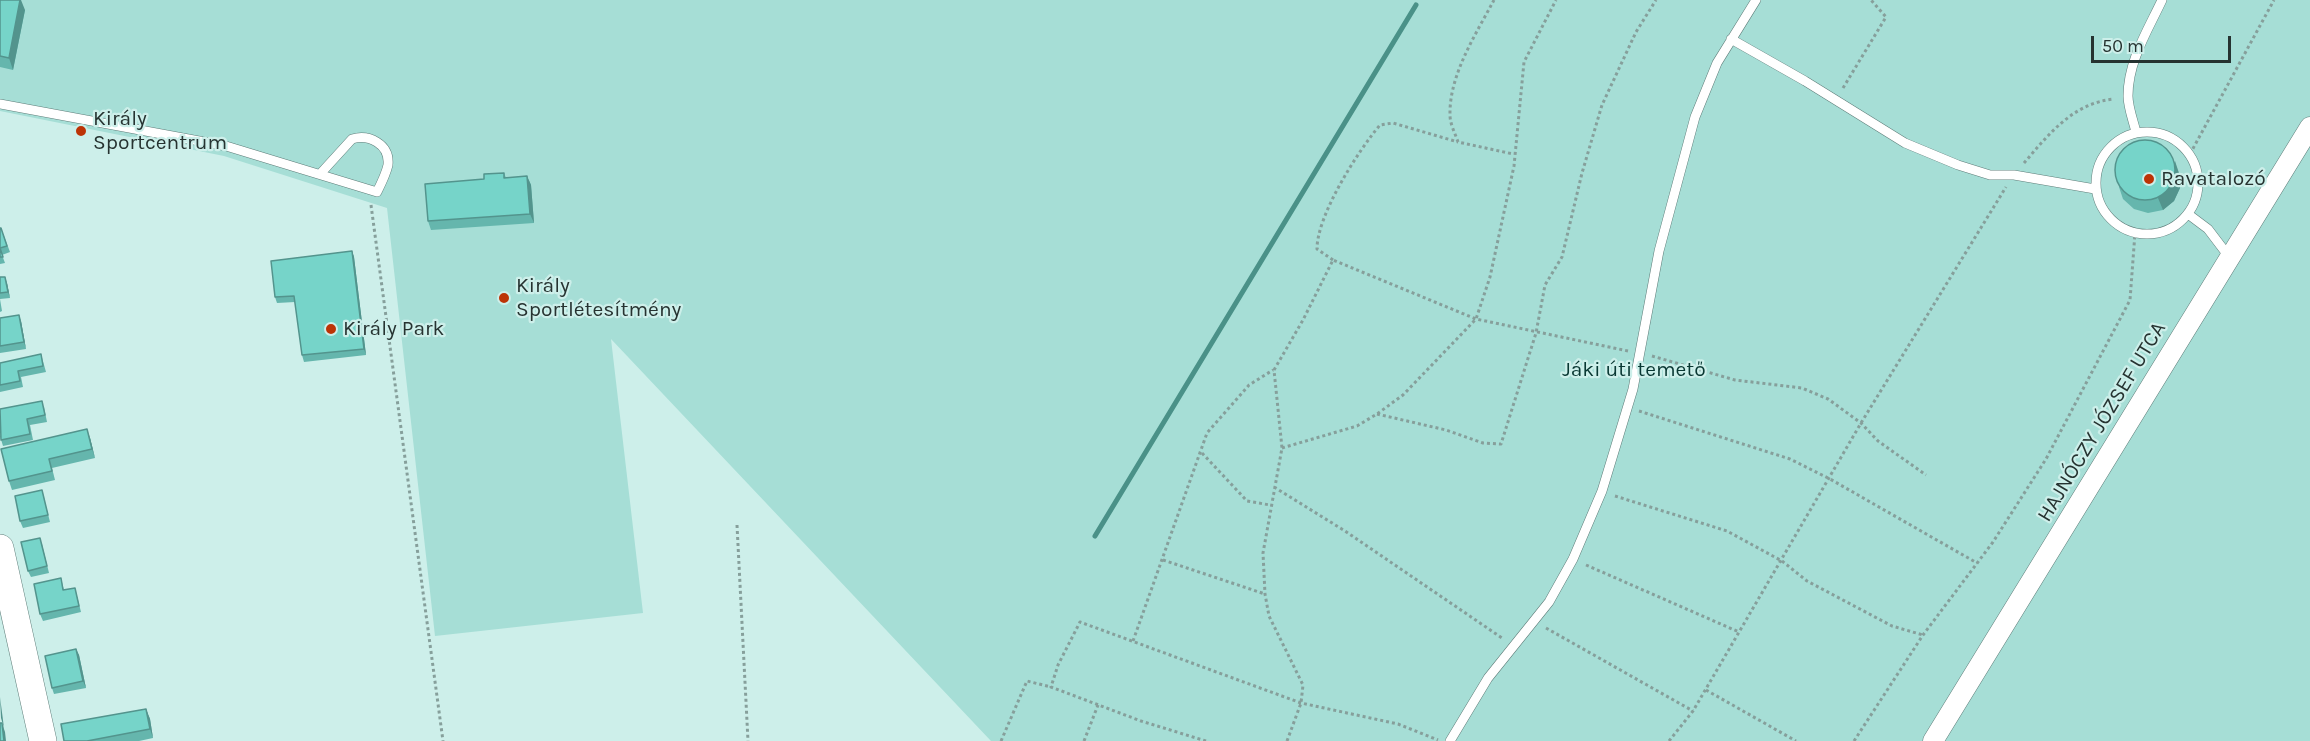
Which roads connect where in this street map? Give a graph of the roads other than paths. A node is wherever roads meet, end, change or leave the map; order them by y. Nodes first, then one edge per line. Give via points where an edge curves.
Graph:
1 (1756, 0) edge
2 (2162, 0) edge
3 (1731, 39) junction
4 (0, 104) edge
5 (2310, 128) edge
6 (2136, 132) junction
7 (321, 173) junction
8 (2095, 189) junction
9 (2188, 214) junction
10 (2230, 258) junction
11 (0, 548) edge
12 (42, 741) edge
13 (1449, 741) edge
14 (1934, 741) edge

1 - 3 lane
2 - 6 lane via 2136,54 2127,97
3 - 8 lane via 1905,143 1990,175 2014,175
3 - 13 lane via 1717,63 1681,162 1627,408 1602,491 1573,559 1549,602 1488,678
4 - 7 lane via 204,141
5 - 10 street, HAJNÓCZY JÓZSEF UTCA
6 - 8 lane via 2118,139 2104,153 2096,170
6 - 9 lane via 2156,132 2175,139 2190,154 2199,184
7 - 7 lane via 345,144 360,136 382,145 388,158 386,171 373,191
8 - 9 lane via 2108,217 2135,233 2165,231
9 - 10 lane via 2208,230
10 - 14 street, HAJNÓCZY JÓZSEF UTCA
11 - 12 main road

